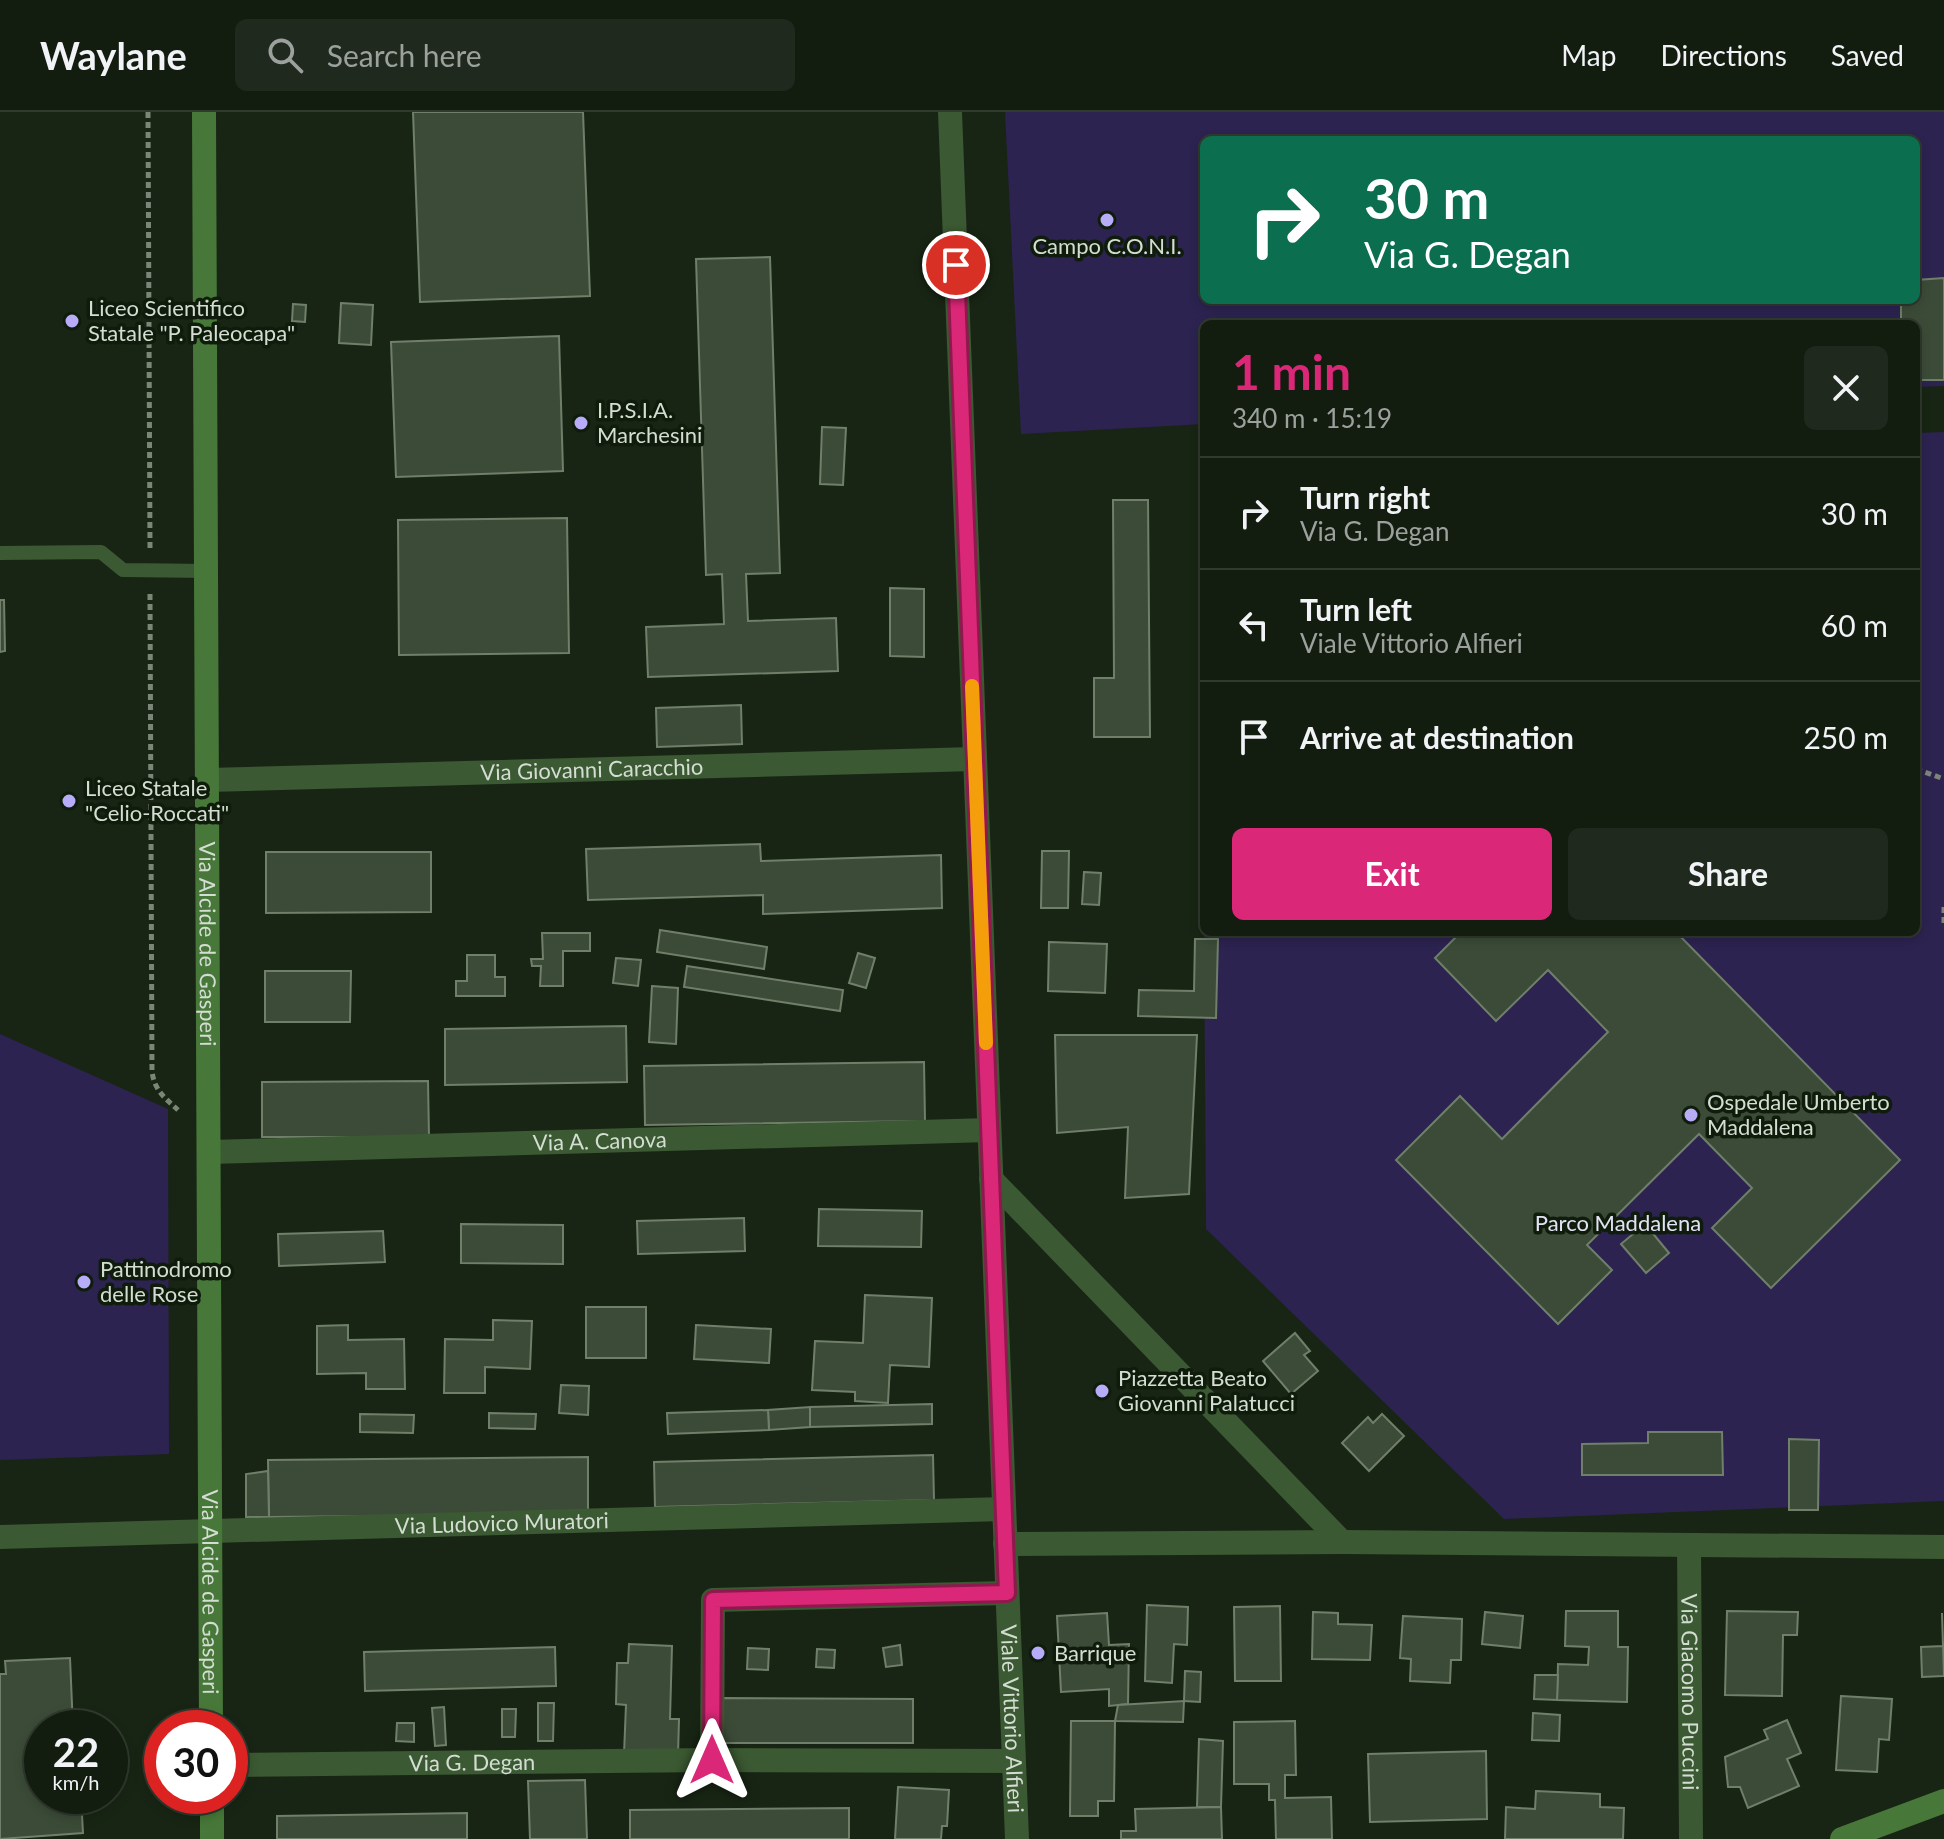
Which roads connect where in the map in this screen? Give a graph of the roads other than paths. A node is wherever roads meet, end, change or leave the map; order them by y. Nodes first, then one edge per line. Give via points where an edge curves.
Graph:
1 (204, 112) edge
2 (950, 112) edge
3 (0, 553) edge
4 (207, 571) junction
5 (975, 759) junction
6 (208, 780) junction
7 (989, 1130) junction
8 (210, 1152) junction
9 (991, 1179) junction
10 (1004, 1509) junction
11 (211, 1531) junction
12 (0, 1537) edge
13 (1342, 1542) junction
14 (1005, 1544) junction
15 (1689, 1546) junction
16 (1944, 1547) edge
17 (1007, 1593) junction
18 (211, 1710) edge
19 (712, 1760) junction
20 (1013, 1761) junction
21 (248, 1765) edge
22 (1944, 1801) edge
23 (212, 1814) edge
24 (212, 1839) edge
25 (1017, 1839) edge
26 (1691, 1839) edge
27 (1842, 1839) edge

1 - 4 street, Via Alcide de Gasperi
2 - 5 street, Viale Vittorio Alfieri
3 - 4 lane via 101,552 123,570
4 - 6 street, Via Alcide de Gasperi
5 - 6 street, Via Giovanni Caracchio
5 - 7 street, Viale Vittorio Alfieri
6 - 8 street, Via Alcide de Gasperi
7 - 8 street, Via A. Canova
7 - 9 street, Viale Vittorio Alfieri
8 - 11 street, Via Alcide de Gasperi
9 - 10 street, Viale Vittorio Alfieri
9 - 13 street
10 - 11 street, Via Ludovico Muratori
10 - 14 street, Viale Vittorio Alfieri
11 - 12 street, Via Ludovico Muratori
11 - 18 street, Via Alcide de Gasperi
13 - 14 street
13 - 15 street
14 - 17 street, Viale Vittorio Alfieri
15 - 16 street
15 - 26 street, Via Giacomo Puccini
17 - 19 street via 713,1600
17 - 20 street, Viale Vittorio Alfieri
19 - 20 street, Via G. Degan
19 - 21 street, Via G. Degan
20 - 25 street, Viale Vittorio Alfieri
22 - 27 street
23 - 24 street

